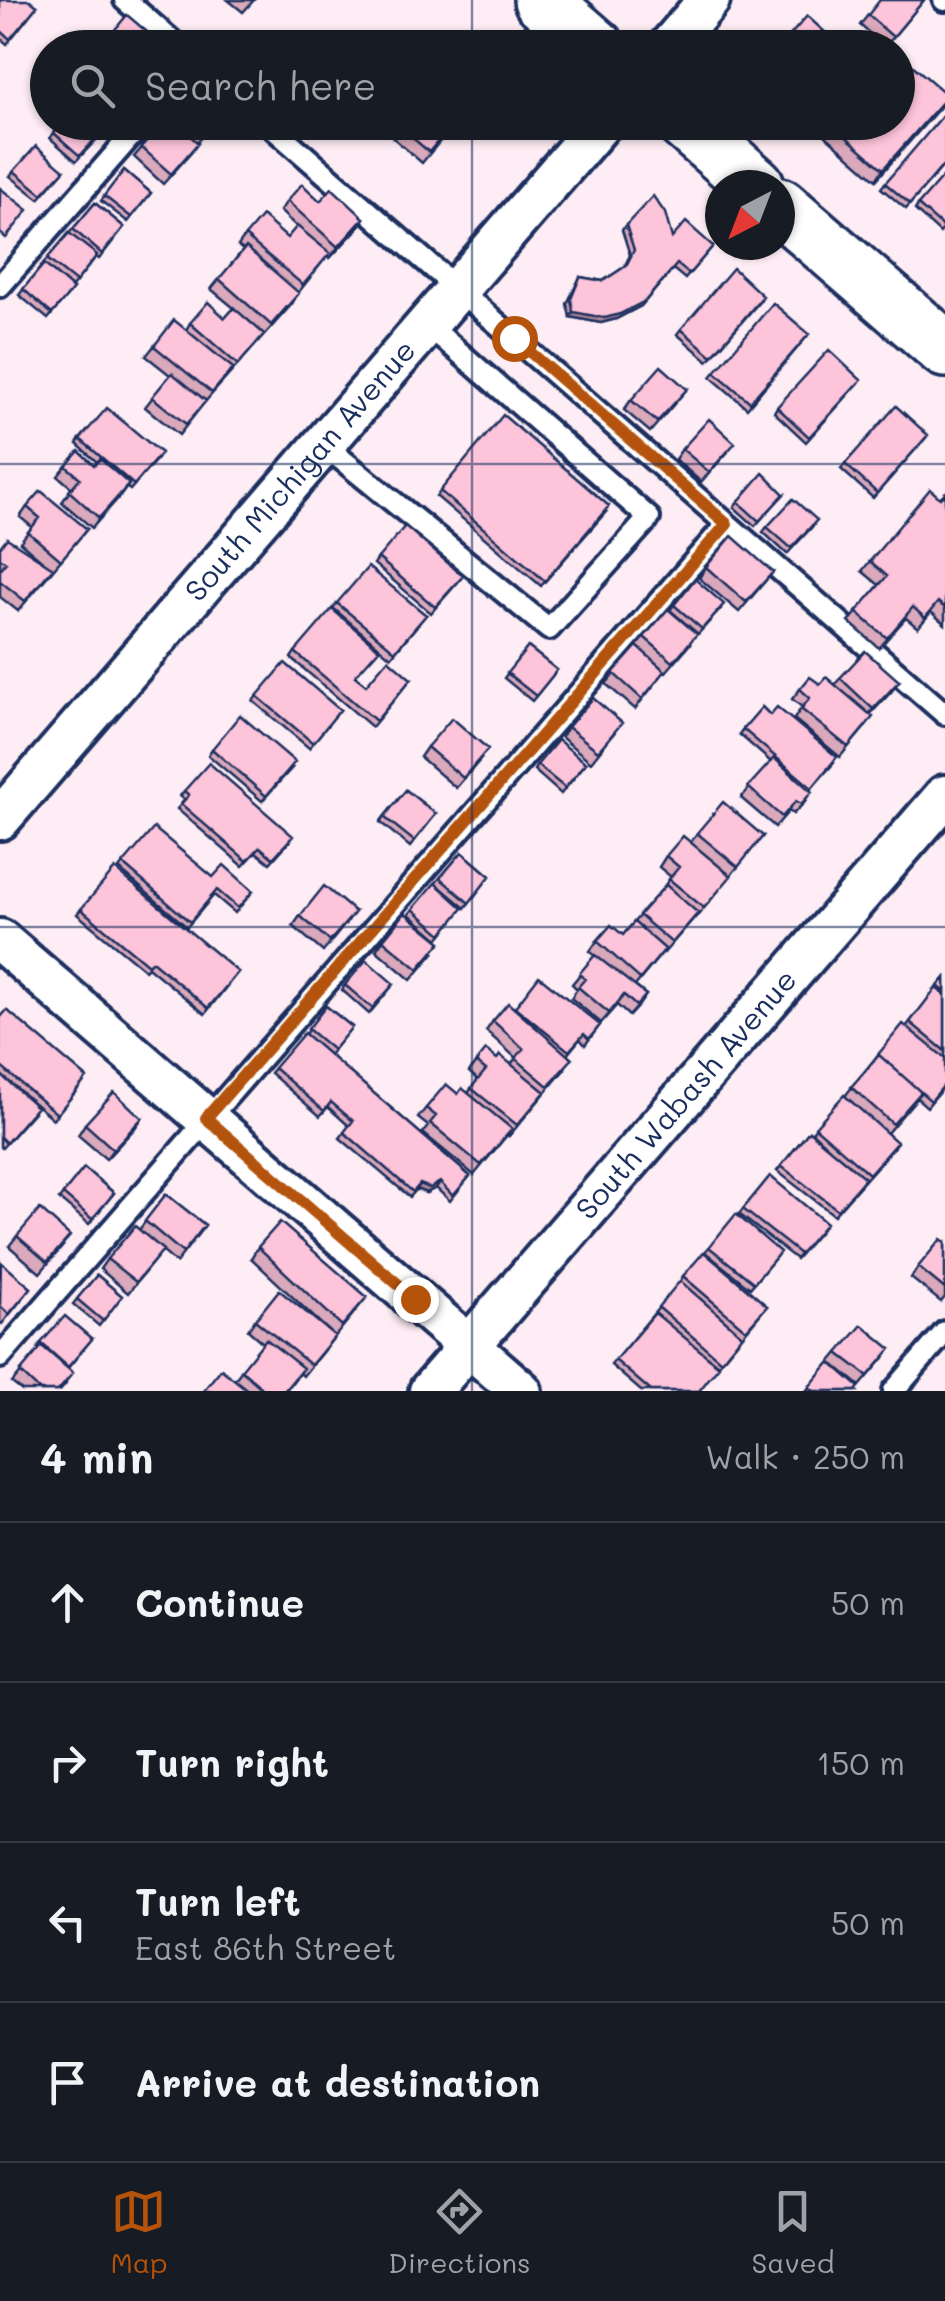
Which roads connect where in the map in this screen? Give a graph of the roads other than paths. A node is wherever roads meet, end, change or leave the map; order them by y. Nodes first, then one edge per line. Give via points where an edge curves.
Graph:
1 (125, 0) edge
2 (542, 0) edge
3 (710, 0) edge
4 (159, 30) edge
5 (576, 30) edge
6 (684, 30) edge
7 (127, 140) edge
8 (287, 140) edge
9 (587, 140) edge
10 (705, 140) edge
11 (739, 170) edge
12 (795, 219) edge
13 (0, 286) edge
14 (458, 290) junction
15 (428, 325) junction
16 (945, 349) edge
17 (324, 445) junction
18 (727, 524) junction
19 (945, 714) edge
20 (945, 796) edge
21 (0, 819) edge
22 (0, 940) edge
23 (206, 1118) junction
24 (945, 1332) edge
25 (469, 1346) junction
26 (0, 1357) edge
27 (430, 1391) edge
28 (521, 1391) edge
29 (894, 1391) edge

1 - 4 lane
2 - 5 main road
3 - 6 street
7 - 13 lane
8 - 14 lane
9 - 14 street, South Michigan Avenue
10 - 11 main road
12 - 16 main road
14 - 15 street, South Michigan Avenue
14 - 18 lane
15 - 17 street, South Michigan Avenue
15 - 17 lane via 649,518 549,628
17 - 21 street, South Michigan Avenue
18 - 19 lane
18 - 23 lane
20 - 25 street, South Wabash Avenue
22 - 23 street
23 - 25 street
23 - 26 lane
24 - 29 lane
25 - 27 street, South Wabash Avenue
25 - 28 street

